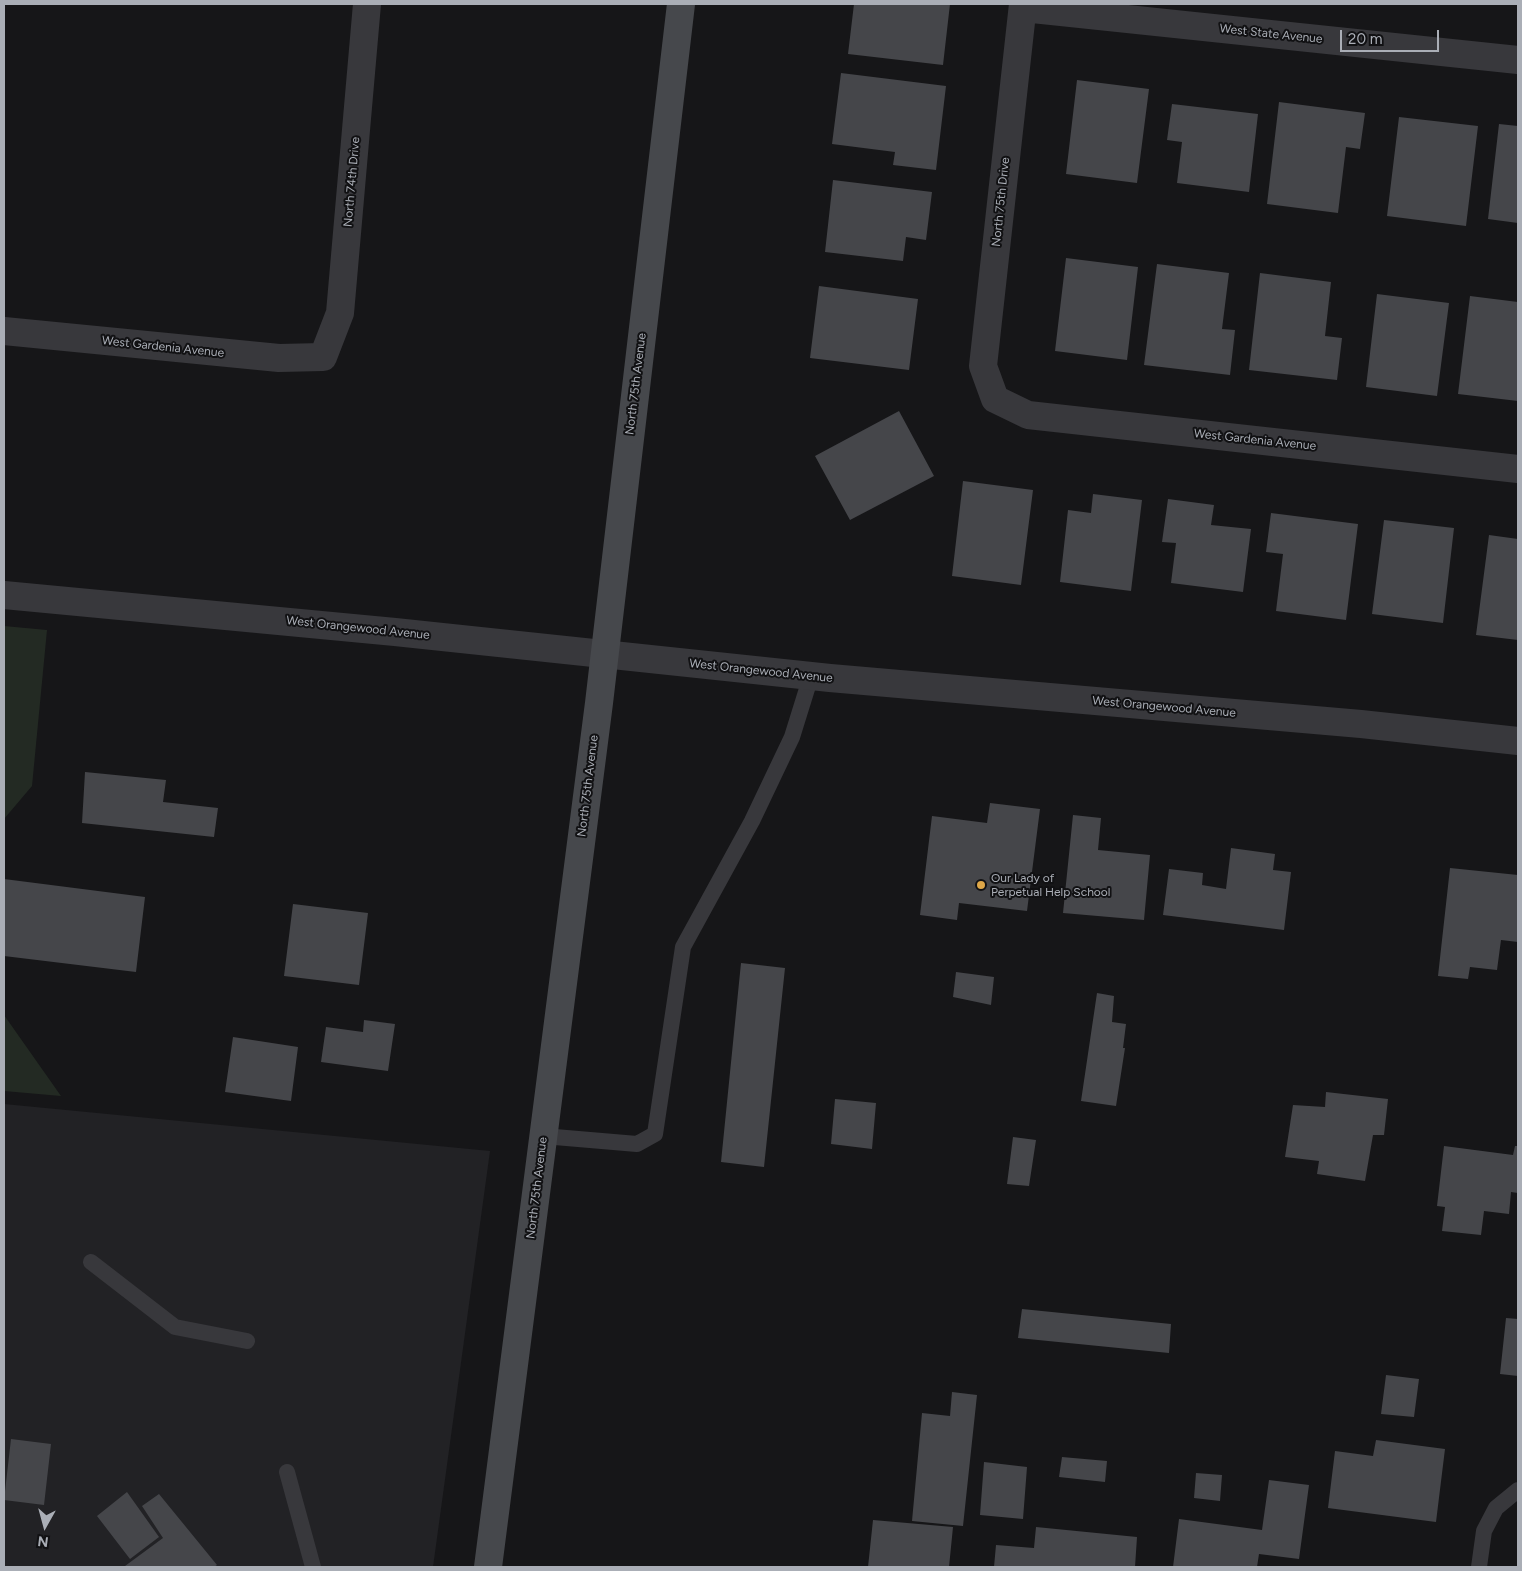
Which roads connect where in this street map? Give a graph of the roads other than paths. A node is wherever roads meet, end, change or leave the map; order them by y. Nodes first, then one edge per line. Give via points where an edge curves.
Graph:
1 (367, 4) edge
2 (681, 4) edge
3 (1023, 6) edge
4 (1518, 60) edge
5 (4, 331) edge
6 (323, 357) joint
7 (994, 399) joint
8 (1518, 470) edge
9 (4, 595) edge
10 (604, 655) junction
11 (811, 676) junction
12 (1518, 742) edge
13 (543, 1136) junction
14 (91, 1262) dead end
15 (246, 1341) dead end
16 (287, 1472) dead end
17 (1518, 1490) edge
18 (313, 1567) edge
19 (488, 1567) edge
20 (1479, 1567) edge

1 - 6 street, North 74th Drive via 340,314
2 - 10 main road, North 75th Avenue
3 - 4 street, West State Avenue
3 - 7 street, North 75th Drive via 983,366
5 - 6 street, West Gardenia Avenue via 279,358
7 - 8 street, West Gardenia Avenue via 1028,414
9 - 10 street, West Orangewood Avenue
10 - 11 street, West Orangewood Avenue
10 - 13 main road, North 75th Avenue
11 - 12 street, West Orangewood Avenue via 1361,724
11 - 13 lane via 792,737 752,821 683,947 654,1134 637,1144
13 - 19 main road, North 75th Avenue
14 - 15 lane via 175,1327
16 - 18 lane
17 - 20 lane via 1496,1508 1484,1531

